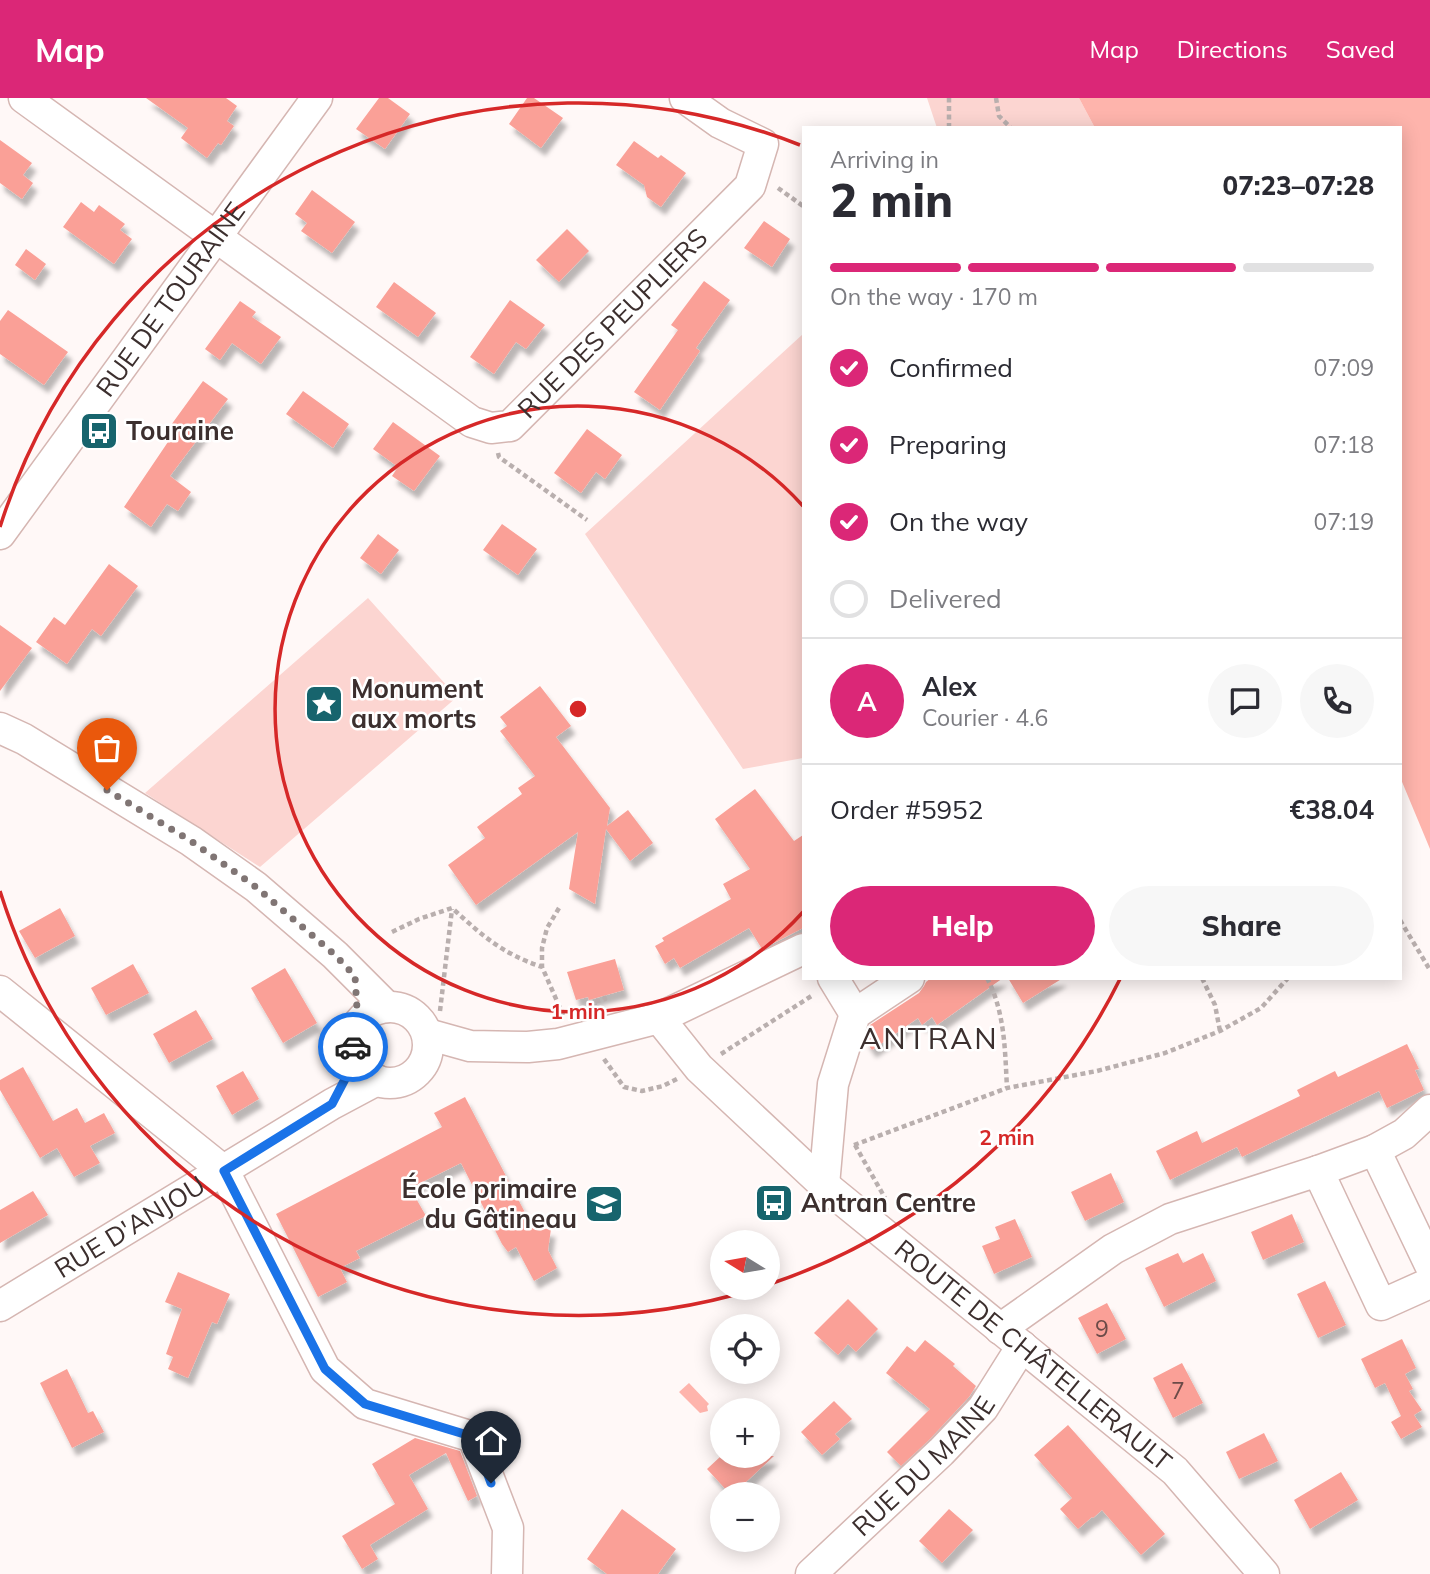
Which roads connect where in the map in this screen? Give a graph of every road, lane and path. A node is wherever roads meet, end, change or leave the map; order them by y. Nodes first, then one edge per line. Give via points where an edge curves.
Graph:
1 (24, 98) edge
2 (317, 98) edge
3 (685, 98) edge
4 (949, 98) edge
5 (996, 98) edge
6 (949, 126) edge
7 (1009, 126) edge
8 (216, 238) junction
9 (491, 428) junction
10 (587, 520) dead end
11 (0, 534) edge
12 (0, 728) edge
13 (452, 908) junction
14 (1402, 923) edge
15 (392, 932) dead end
16 (802, 949) edge
17 (542, 967) dead end
18 (1430, 971) edge
19 (355, 976) junction
20 (834, 980) edge
21 (906, 980) edge
22 (988, 980) edge
23 (1203, 980) edge
24 (1286, 980) edge
25 (0, 991) edge
26 (387, 1007) junction
27 (855, 1014) junction
28 (659, 1018) junction
29 (358, 1025) junction
30 (1220, 1031) junction
31 (427, 1035) junction
32 (355, 1060) junction
33 (377, 1080) junction
34 (1007, 1088) junction
35 (332, 1104) junction
36 (1430, 1110) edge
37 (1375, 1150) junction
38 (827, 1153) junction
39 (224, 1171) junction
40 (1318, 1171) junction
41 (824, 1185) junction
42 (1430, 1265) edge
43 (1430, 1283) edge
44 (0, 1306) edge
45 (1011, 1337) junction
46 (508, 1574) edge
47 (811, 1574) edge
48 (1264, 1574) edge

1 - 8 street, RUE DES PEUPLIERS
2 - 8 street, RUE DE TOURAINE
3 - 9 street, RUE DES PEUPLIERS via 720,123 763,144 750,186 510,425
4 - 6 path
5 - 7 path via 999,116
8 - 9 street, RUE DES PEUPLIERS via 472,422
8 - 11 street, RUE DE TOURAINE
9 - 10 path via 499,457
12 - 19 street via 191,841 256,887
13 - 15 path
13 - 17 path via 484,938
13 - 31 path via 439,1014
14 - 18 path
16 - 28 street
19 - 26 street
19 - 29 street
20 - 27 street
21 - 27 street
22 - 34 path via 1003,1026
23 - 30 path
24 - 30 path via 1261,1008
25 - 39 street
26 - 29 street
26 - 31 street via 412,1013
27 - 38 street via 833,1084
28 - 31 street via 558,1044 528,1047 470,1046
28 - 41 street, ROUTE DE CHÂTELLERAULT via 699,1068
29 - 32 street via 352,1048
30 - 34 path via 1164,1053 1097,1071
31 - 33 street via 417,1072 399,1082
32 - 33 street
32 - 35 street
33 - 35 street, RUE D'ANJOU
34 - 38 path
35 - 39 street, RUE D'ANJOU
36 - 37 street via 1404,1134
37 - 40 street
37 - 42 street
38 - 41 street
39 - 44 street, RUE D'ANJOU
39 - 46 street via 325,1369 365,1404 474,1437 508,1528
40 - 43 street via 1381,1305
40 - 45 street via 1170,1219 1113,1249
41 - 45 street, ROUTE DE CHÂTELLERAULT
45 - 47 street, RUE DU MAINE via 983,1408
45 - 48 street, ROUTE DE CHÂTELLERAULT via 1175,1471

